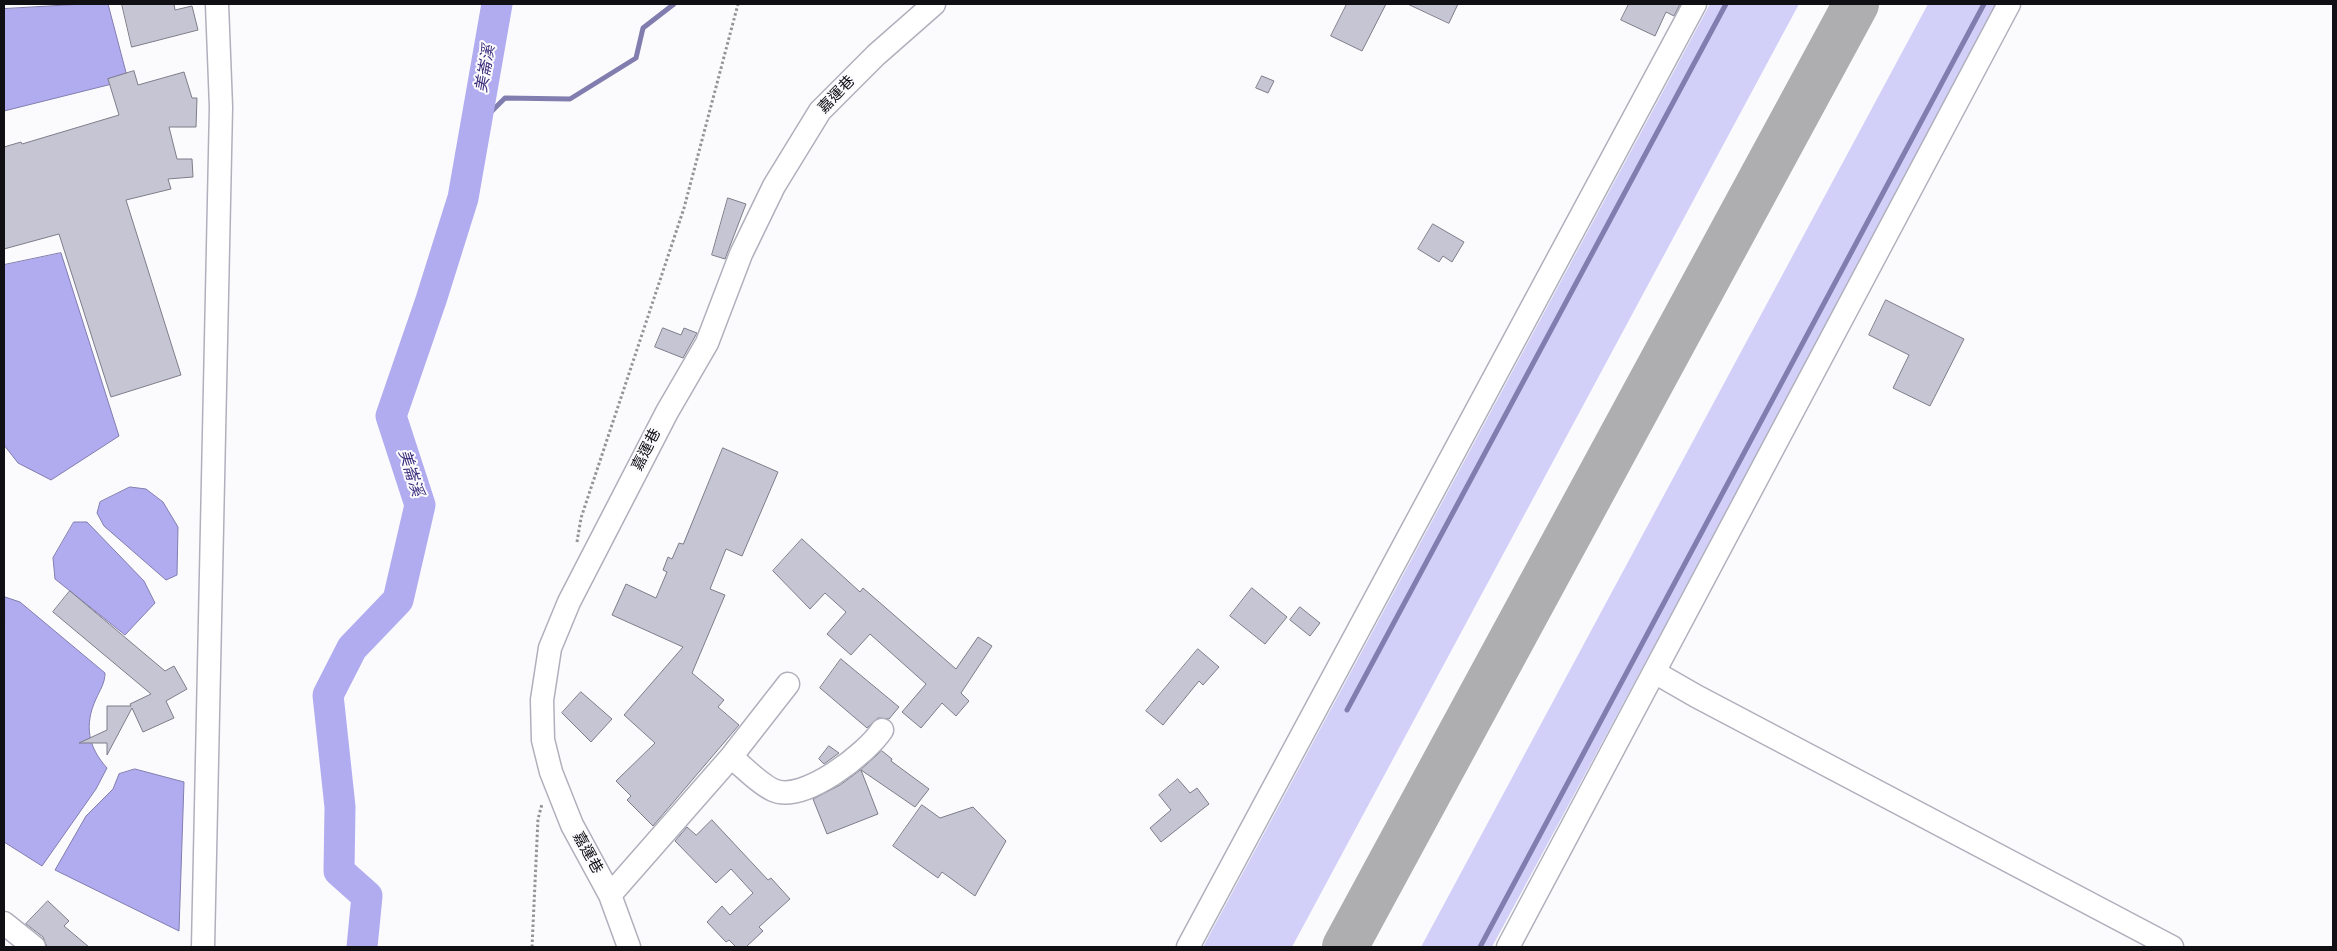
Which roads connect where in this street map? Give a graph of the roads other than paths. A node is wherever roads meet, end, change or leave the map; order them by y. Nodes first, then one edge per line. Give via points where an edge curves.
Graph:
1 (217, 4) edge
2 (934, 4) edge
3 (1694, 4) edge
4 (2009, 4) edge
5 (1656, 672) junction
6 (788, 684) dead end
7 (882, 730) dead end
8 (731, 757) junction
9 (610, 895) junction
10 (4, 923) edge
11 (34, 947) edge
12 (203, 947) edge
13 (628, 947) edge
14 (1188, 947) edge
15 (1508, 947) edge
16 (2172, 947) edge

1 - 12 street via 221,107
2 - 9 street, 嘉運巷 via 820,110 774,186 741,254 706,343 568,602 550,648 542,700 543,740 551,772 572,825
3 - 14 street
4 - 5 street
5 - 15 street
5 - 16 street
6 - 8 street
7 - 8 street via 844,767 814,785 787,792 773,790
8 - 9 street
9 - 13 street, 嘉運巷
10 - 11 street

